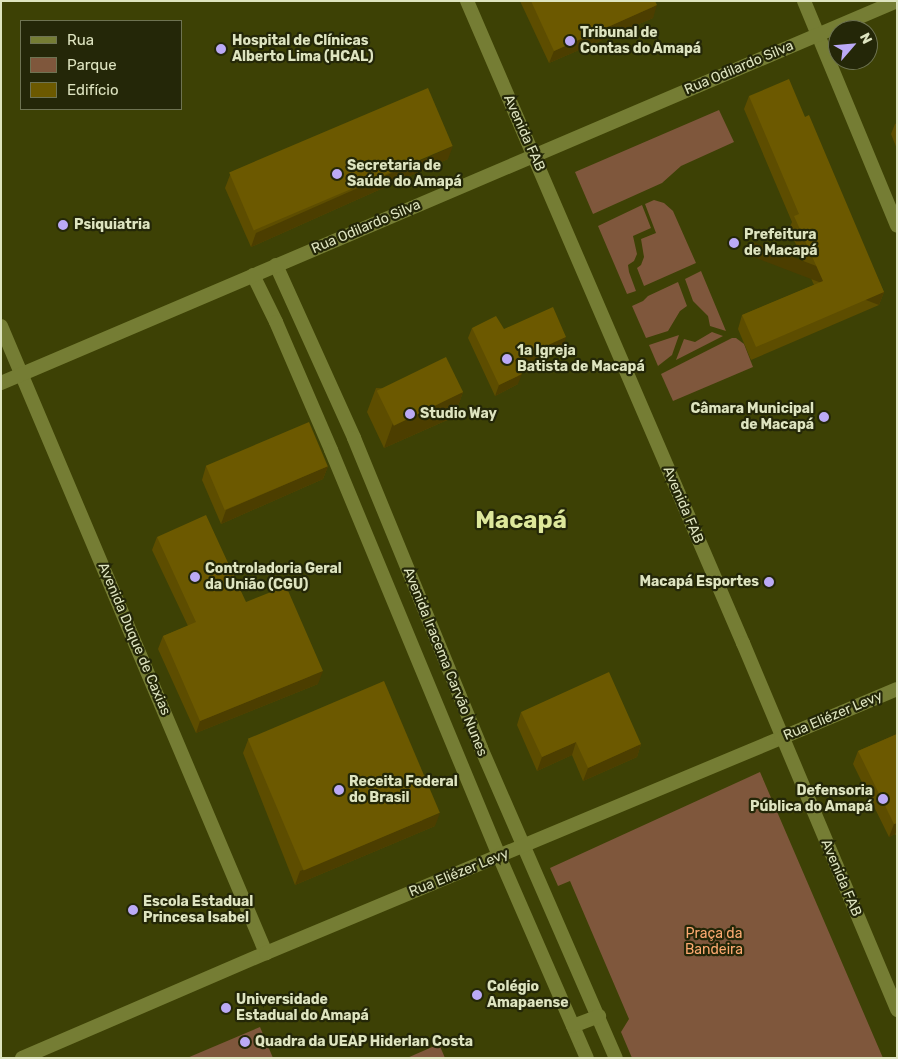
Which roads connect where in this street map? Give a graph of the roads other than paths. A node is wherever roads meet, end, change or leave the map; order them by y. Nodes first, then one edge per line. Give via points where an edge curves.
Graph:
1 (467, 1) edge
2 (804, 1) edge
3 (896, 1) edge
4 (818, 34) junction
5 (535, 156) junction
6 (897, 226) edge
7 (276, 265) junction
8 (253, 275) junction
9 (1, 326) edge
10 (22, 374) junction
11 (1, 383) edge
12 (897, 689) edge
13 (781, 738) junction
14 (524, 846) junction
15 (499, 856) junction
16 (266, 953) junction
17 (897, 1010) edge
18 (599, 1016) junction
19 (573, 1026) junction
20 (22, 1058) edge
21 (587, 1058) edge
22 (616, 1058) edge

1 - 5 street, Avenida FAB
2 - 4 street
3 - 4 street, Rua Odilardo Silva
4 - 5 street, Rua Odilardo Silva
4 - 6 street
5 - 7 street, Rua Odilardo Silva
5 - 13 street, Avenida FAB
7 - 8 street, Rua Odilardo Silva
7 - 14 street, Avenida Iracema Carvão Nunes via 354,438
8 - 10 street, Rua Odilardo Silva
8 - 15 street, Avenida Iracema Carvão Nunes via 335,459
9 - 10 street, Avenida Duque de Caxias
10 - 11 street, Rua Odilardo Silva
10 - 16 street, Avenida Duque de Caxias
12 - 13 street, Rua Eliézer Levy
13 - 14 street, Rua Eliézer Levy
13 - 17 street, Avenida FAB
14 - 15 street, Rua Eliézer Levy
14 - 18 street, Avenida Iracema Carvão Nunes
15 - 16 street, Rua Eliézer Levy
15 - 19 street, Avenida Iracema Carvão Nunes
16 - 20 street, Rua Eliézer Levy
18 - 19 street
18 - 22 street, Avenida Iracema Carvão Nunes
19 - 21 street, Avenida Iracema Carvão Nunes

